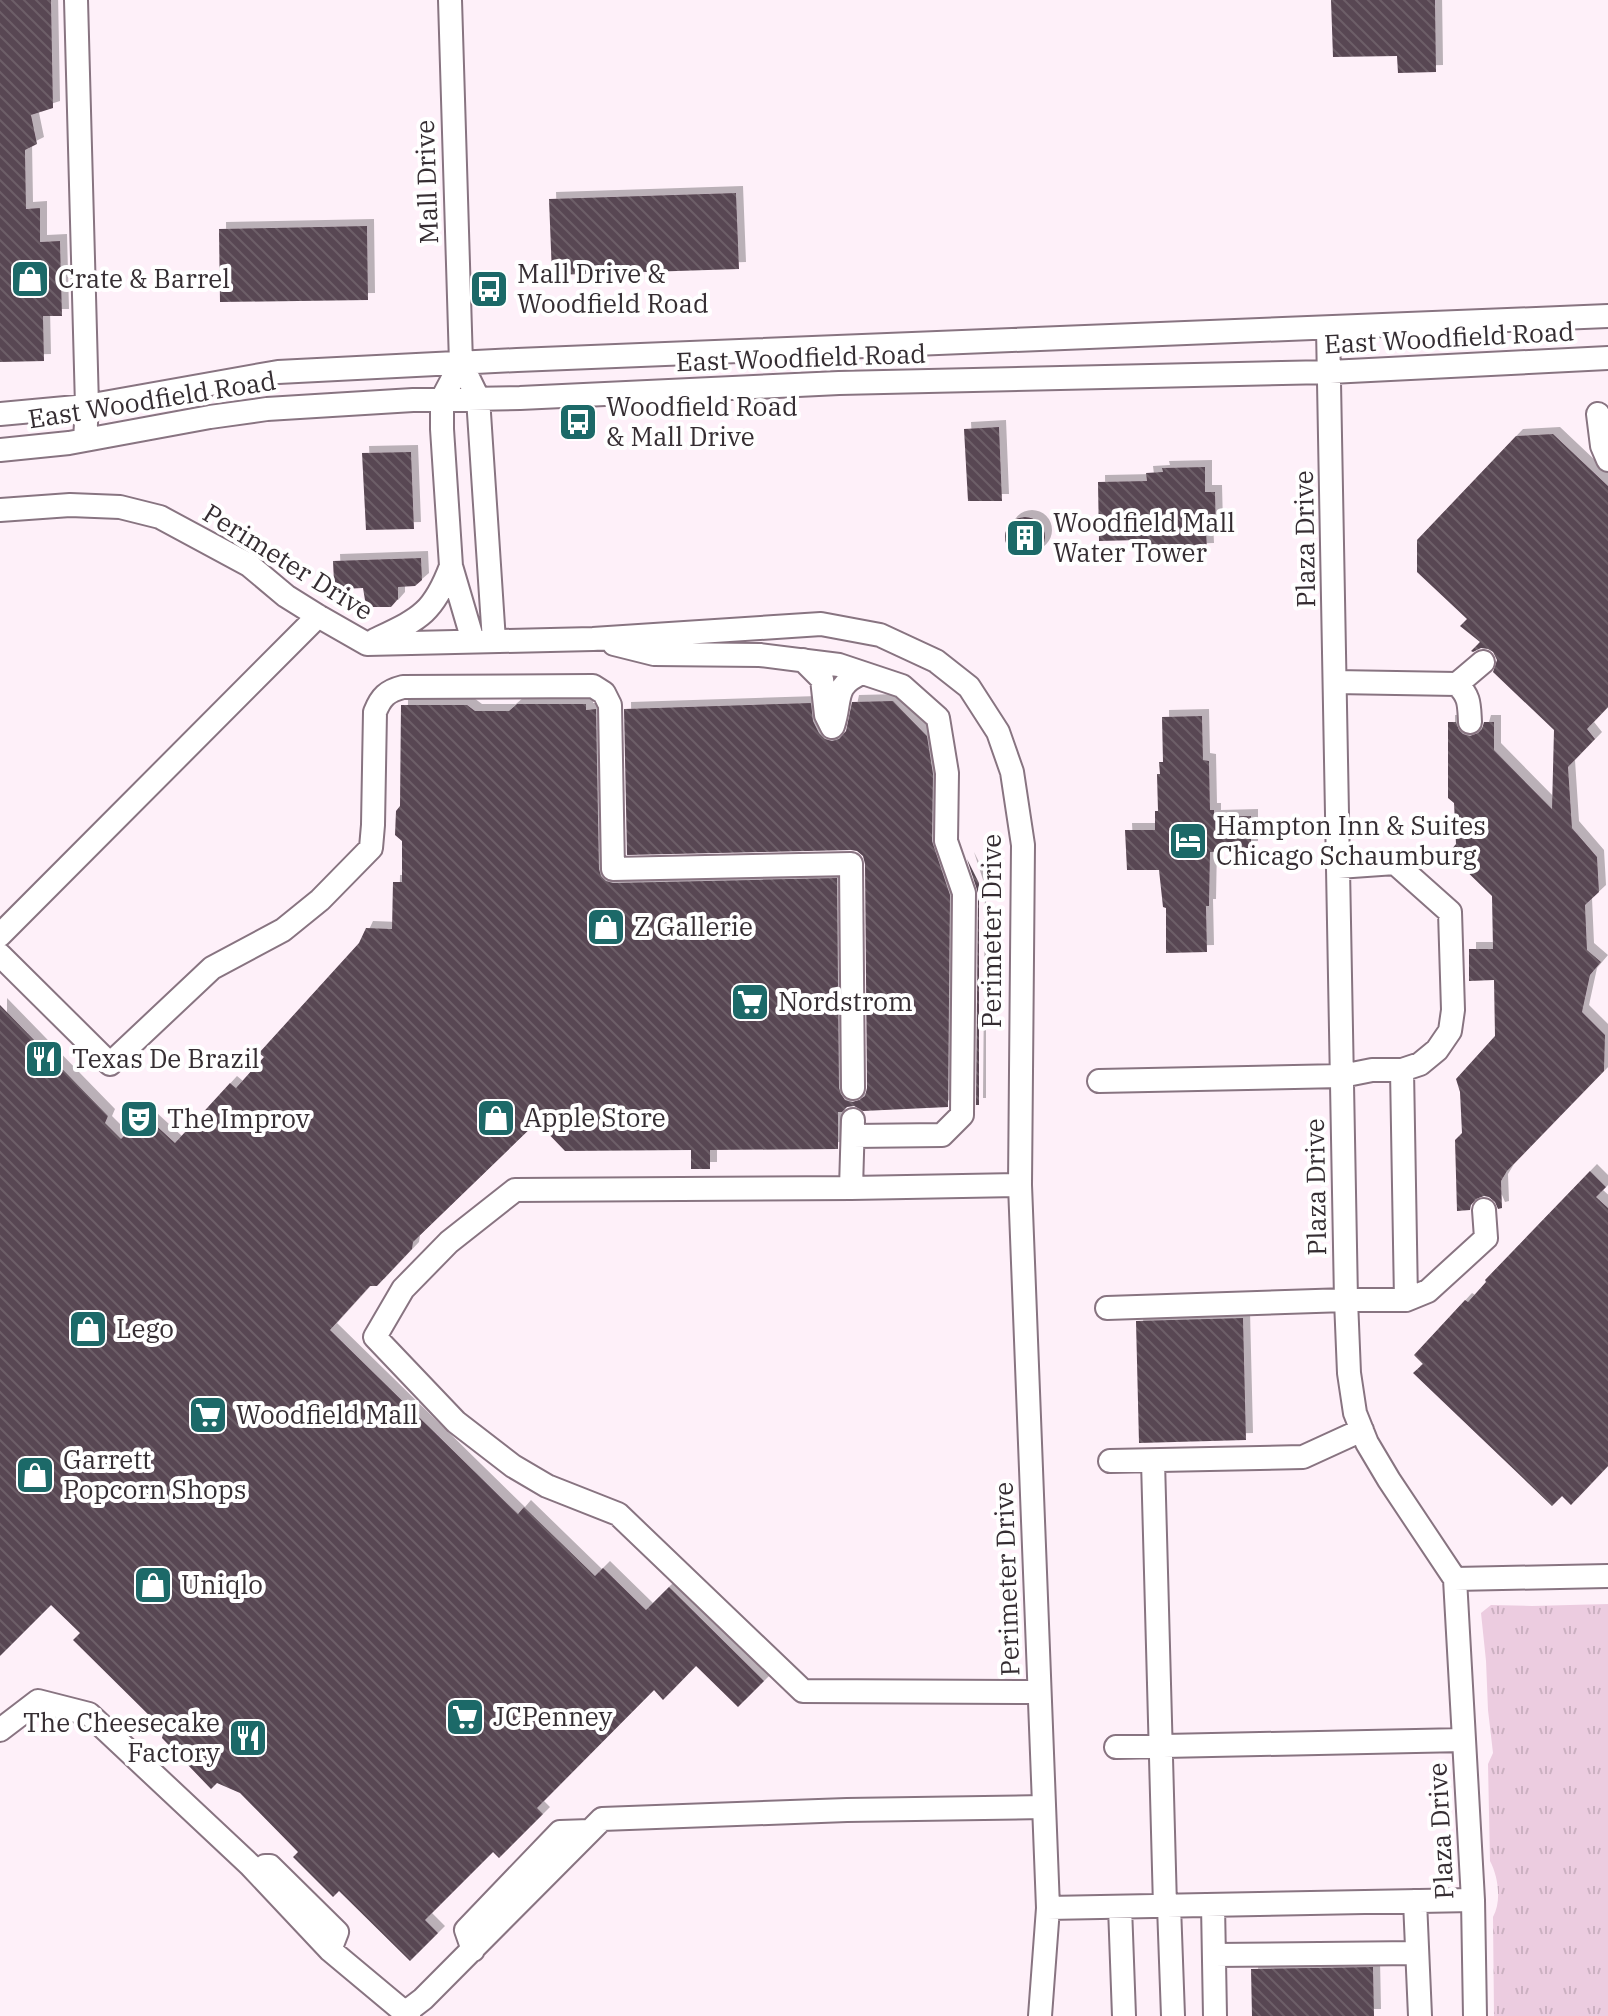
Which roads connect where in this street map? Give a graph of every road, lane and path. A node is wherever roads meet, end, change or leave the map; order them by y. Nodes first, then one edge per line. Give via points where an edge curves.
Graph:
1 (76, 0) edge
2 (450, 0) edge
3 (1608, 316) edge
4 (1328, 328) junction
5 (1608, 358) edge
6 (461, 363) junction
7 (1330, 372) junction
8 (478, 398) junction
9 (442, 399) junction
10 (87, 406) junction
11 (0, 414) edge
12 (1598, 414) dead end
13 (85, 440) junction
14 (0, 450) edge
15 (1608, 460) edge
16 (0, 510) edge
17 (451, 566) junction
18 (318, 616) junction
19 (593, 639) junction
20 (484, 641) junction
21 (367, 644) junction
22 (803, 660) junction
23 (1483, 662) dead end
24 (862, 673) junction
25 (1335, 682) junction
26 (1457, 684) junction
27 (1470, 722) dead end
28 (1338, 867) junction
29 (0, 935) edge
30 (0, 955) edge
31 (1402, 1070) junction
32 (1342, 1076) junction
33 (1099, 1081) dead end
34 (853, 1088) dead end
35 (1020, 1185) junction
36 (851, 1188) junction
37 (1484, 1210) dead end
38 (1346, 1300) junction
39 (1406, 1300) junction
40 (1107, 1308) dead end
41 (1362, 1430) junction
42 (1110, 1461) dead end
43 (1153, 1461) junction
44 (1608, 1576) edge
45 (1455, 1579) junction
46 (1039, 1692) junction
47 (0, 1730) edge
48 (1464, 1740) junction
49 (1161, 1746) junction
50 (1116, 1747) dead end
51 (1044, 1807) junction
52 (1473, 1900) junction
53 (1415, 1901) junction
54 (1213, 1905) junction
55 (1167, 1906) junction
56 (1120, 1907) junction
57 (1048, 1908) junction
58 (1417, 1953) junction
59 (1214, 1955) junction
60 (408, 2014) edge
61 (1040, 2016) edge
62 (1124, 2016) edge
63 (1173, 2016) edge
64 (1215, 2016) edge
65 (1420, 2016) edge
66 (1475, 2016) edge

1 - 10 street
2 - 6 street, Mall Drive
3 - 4 street, East Woodfield Road
4 - 6 street, East Woodfield Road
4 - 7 street, Plaza Drive
5 - 7 street, East Woodfield Road
6 - 8 street, Mall Drive
6 - 9 street, Mall Drive
6 - 10 street, East Woodfield Road via 278,372
7 - 8 street, East Woodfield Road
7 - 25 street, Plaza Drive
8 - 9 street, East Woodfield Road
8 - 20 street, Mall Drive
9 - 13 street, East Woodfield Road via 267,409
9 - 17 street, Mall Drive
10 - 11 street, East Woodfield Road
10 - 13 street
12 - 15 street
13 - 14 street, East Woodfield Road
16 - 18 street, Perimeter Drive via 120,507 160,517 249,565
17 - 20 street, Mall Drive
17 - 21 street via 430,608
18 - 21 street, Perimeter Drive
18 - 29 street
19 - 20 street, Perimeter Drive
19 - 22 street via 654,654
19 - 35 street, Perimeter Drive via 821,624 880,635 936,661 969,687 998,732 1012,772 1023,845
20 - 21 street, Perimeter Drive
22 - 24 street
22 - 24 street via 822,679 832,727 840,690
23 - 26 street
24 - 36 street via 902,686 938,718 947,773 946,841 964,893 962,1115 942,1135 853,1128
25 - 26 street
25 - 28 street, Plaza Drive
26 - 27 street via 1466,692
28 - 31 street via 1395,863 1450,912 1450,1031 1420,1064
28 - 32 street, Plaza Drive
30 - 34 street via 110,1064 212,968 283,930 371,848 375,712 389,690 593,686 610,705 613,869 851,864
31 - 32 street
31 - 39 street
32 - 33 street
32 - 38 street, Plaza Drive
35 - 36 street
35 - 46 street, Perimeter Drive
36 - 46 street via 515,1190 449,1242 403,1289 375,1337 456,1422 513,1466 547,1486 618,1514 803,1691
37 - 39 street via 1486,1238 1428,1291
38 - 39 street
38 - 40 street
38 - 41 street, Plaza Drive via 1349,1373
41 - 43 street via 1303,1457
41 - 45 street, Plaza Drive
42 - 43 street
43 - 49 street
44 - 45 street
45 - 48 street, Plaza Drive
46 - 51 street, Perimeter Drive
47 - 60 street via 38,1701 89,1714 250,1865 330,1950
48 - 49 street
48 - 52 street, Plaza Drive
49 - 50 street
49 - 55 street
51 - 57 street, Perimeter Drive
51 - 60 street via 602,1819
52 - 53 street
52 - 66 street, Plaza Drive
53 - 54 street
53 - 58 street
54 - 55 street
54 - 59 street
55 - 56 street
55 - 63 street
56 - 57 street
56 - 62 street
57 - 61 street, Perimeter Drive
58 - 59 street
58 - 65 street
59 - 64 street

